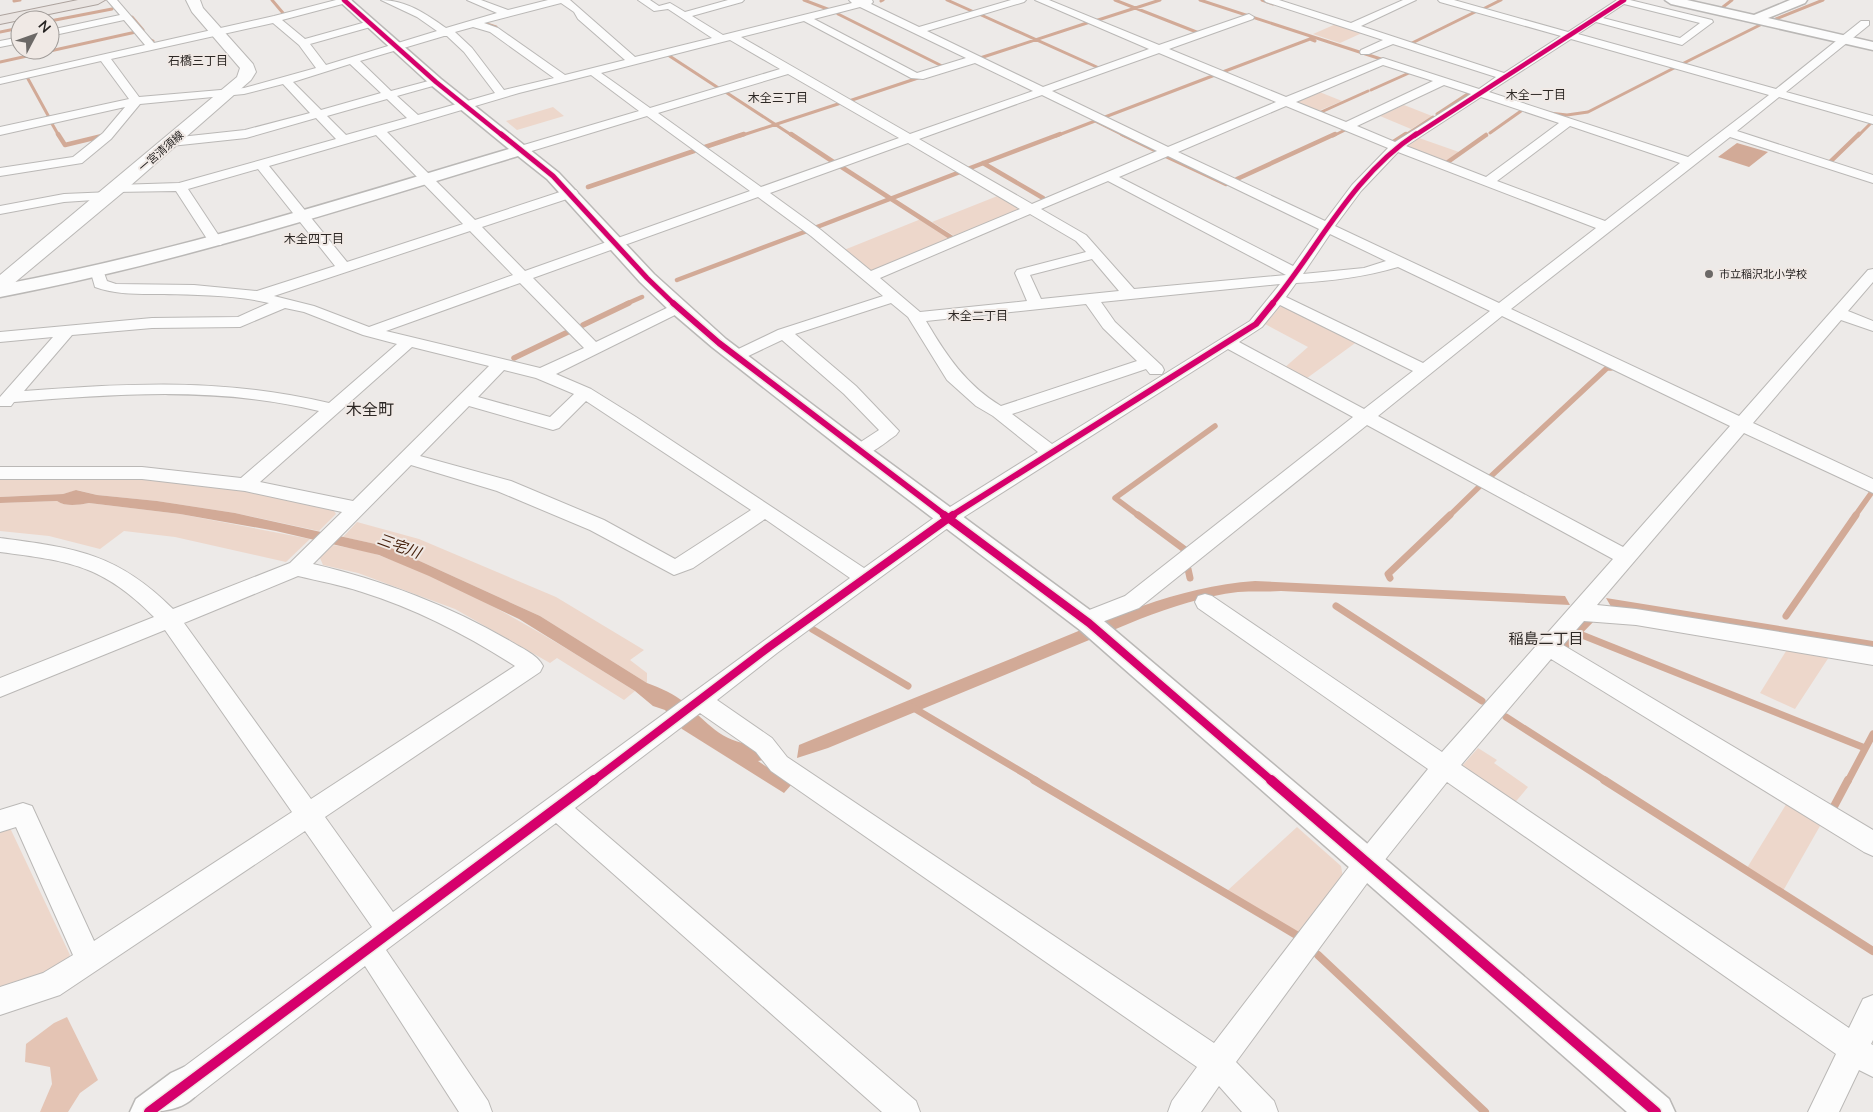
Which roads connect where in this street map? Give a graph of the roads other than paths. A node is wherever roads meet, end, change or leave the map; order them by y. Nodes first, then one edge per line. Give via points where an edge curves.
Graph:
1 (77, 0) edge
2 (98, 0) edge
3 (112, 0) edge
4 (196, 0) edge
5 (345, 0) edge
6 (386, 0) edge
7 (472, 0) edge
8 (560, 0) edge
9 (564, 0) edge
10 (643, 0) edge
11 (739, 0) edge
12 (1021, 0) edge
13 (1040, 0) edge
14 (1269, 0) edge
15 (1411, 0) edge
16 (1443, 0) edge
17 (1623, 0) edge
18 (1671, 0) edge
19 (1801, 0) edge
20 (863, 1) edge
21 (716, 3) edge
22 (507, 13) junction
23 (684, 15) junction
24 (0, 16) edge
25 (126, 17) junction
26 (805, 18) junction
27 (1249, 18) dead end
28 (275, 19) junction
29 (1596, 19) junction
30 (1756, 19) junction
31 (0, 20) edge
32 (1865, 23) dead end
33 (370, 24) junction
34 (476, 24) junction
35 (1351, 27) junction
36 (60, 31) edge
37 (918, 31) junction
38 (218, 32) junction
39 (448, 32) junction
40 (1570, 37) junction
41 (726, 38) junction
42 (1847, 39) junction
43 (1392, 40) junction
44 (303, 43) junction
45 (1873, 46) edge
46 (152, 47) junction
47 (396, 47) junction
48 (1160, 50) junction
49 (1365, 52) dead end
50 (104, 58) junction
51 (975, 59) junction
52 (353, 61) junction
53 (633, 61) junction
54 (323, 70) junction
55 (789, 70) junction
56 (592, 71) junction
57 (1506, 77) junction
58 (562, 79) junction
59 (284, 80) junction
60 (0, 81) edge
61 (1443, 81) junction
62 (436, 82) junction
63 (231, 92) junction
64 (1042, 92) junction
65 (1482, 92) junction
66 (502, 94) junction
67 (1778, 94) junction
68 (389, 95) junction
69 (136, 101) junction
70 (1286, 102) junction
71 (463, 105) junction
72 (648, 112) junction
73 (319, 114) junction
74 (415, 119) junction
75 (1873, 120) edge
76 (1568, 122) junction
77 (1346, 127) junction
78 (378, 130) junction
79 (0, 131) edge
80 (1727, 132) junction
81 (908, 139) junction
82 (344, 140) junction
83 (171, 142) junction
84 (1396, 147) junction
85 (521, 150) junction
86 (1167, 151) junction
87 (1690, 162) junction
88 (261, 164) junction
89 (0, 172) edge
90 (1107, 176) junction
91 (425, 178) junction
92 (1873, 179) edge
93 (1487, 182) junction
94 (180, 187) junction
95 (113, 192) junction
96 (758, 192) junction
97 (571, 193) junction
98 (1030, 209) junction
99 (0, 210) edge
100 (304, 215) junction
101 (472, 226) junction
102 (1606, 227) junction
103 (1327, 228) junction
104 (216, 242) junction
105 (616, 242) junction
106 (1095, 254) junction
107 (1399, 262) junction
108 (344, 268) junction
109 (98, 273) junction
110 (1873, 273) edge
111 (522, 276) junction
112 (1294, 276) junction
113 (869, 277) junction
114 (0, 285) edge
115 (0, 291) edge
116 (258, 296) junction
117 (1131, 296) junction
118 (894, 297) junction
119 (1090, 298) junction
120 (1279, 299) junction
121 (283, 303) junction
122 (1036, 304) junction
123 (678, 308) junction
124 (1500, 310) junction
125 (1838, 313) junction
126 (916, 316) junction
127 (1873, 326) edge
128 (68, 330) junction
129 (369, 332) junction
130 (784, 332) junction
131 (0, 336) edge
132 (410, 342) junction
133 (1227, 342) junction
134 (594, 348) junction
135 (736, 356) junction
136 (1148, 363) junction
137 (501, 364) junction
138 (1424, 370) junction
139 (542, 374) junction
140 (1168, 380) junction
141 (585, 393) junction
142 (466, 399) junction
143 (4, 402) edge
144 (332, 409) junction
145 (998, 412) junction
146 (1365, 417) junction
147 (1742, 425) junction
148 (859, 451) junction
149 (1051, 453) junction
150 (407, 458) junction
151 (0, 473) edge
152 (245, 485) junction
153 (1873, 487) edge
154 (765, 510) junction
155 (350, 514) junction
156 (949, 517) junction
157 (0, 545) edge
158 (1627, 558) junction
159 (300, 564) junction
160 (864, 578) junction
161 (1205, 602) dead end
162 (1579, 612) junction
163 (170, 620) junction
164 (1093, 626) junction
165 (1549, 646) junction
166 (1873, 656) edge
167 (0, 688) edge
168 (701, 701) junction
169 (1445, 766) junction
170 (557, 808) junction
171 (309, 814) junction
172 (0, 820) edge
173 (1873, 844) edge
174 (1367, 862) junction
175 (390, 930) junction
176 (368, 946) junction
177 (89, 960) junction
178 (0, 1002) edge
179 (1873, 1009) edge
180 (1864, 1056) edge
181 (1217, 1063) junction
182 (184, 1086) joint
183 (149, 1112) edge
184 (478, 1112) edge
185 (905, 1112) edge
186 (1183, 1112) edge
187 (1262, 1112) edge
188 (1656, 1112) edge
189 (1823, 1112) edge

1 - 24 main road
2 - 31 main road
3 - 25 street
4 - 38 main road, 一宮清須線
5 - 28 street
5 - 33 street
6 - 39 street via 421,15
7 - 22 street
8 - 22 street
9 - 53 street
10 - 23 street via 658,9 670,6
11 - 21 street
12 - 37 street
13 - 48 street
14 - 35 street
15 - 35 street
16 - 40 street
17 - 29 street
17 - 29 street via 1708,22 1682,42
18 - 30 street
19 - 30 street
20 - 26 street
20 - 37 street
21 - 23 street
22 - 34 street
23 - 41 street
25 - 36 street
25 - 46 street
26 - 41 street
26 - 51 street via 915,76
27 - 48 street
28 - 38 street
28 - 44 street
29 - 40 street
30 - 42 street
32 - 42 street
33 - 44 street
33 - 47 street
34 - 39 street
34 - 58 street via 494,30
35 - 43 street
37 - 51 street
38 - 46 street
38 - 63 main road, 一宮清須線 via 248,67 243,80
39 - 47 street
39 - 66 street via 468,50
40 - 57 street
40 - 67 street
41 - 53 street
41 - 55 street
42 - 45 street
42 - 67 street
43 - 49 street
43 - 57 street
44 - 54 street
46 - 50 street
47 - 52 street
47 - 62 street
48 - 64 street
48 - 70 street
50 - 60 street
50 - 69 street
51 - 64 street
52 - 54 street
52 - 68 street
53 - 56 street
54 - 59 street
55 - 72 street
55 - 81 street
56 - 58 street
56 - 72 street
57 - 65 street
58 - 66 street
59 - 63 street
59 - 73 street
61 - 65 street
61 - 70 street via 1383,61
61 - 77 street
62 - 68 street
62 - 71 street
63 - 69 street
63 - 83 main road, 一宮清須線
64 - 81 street
64 - 86 street
65 - 76 street
65 - 84 street
66 - 71 street
67 - 75 street
67 - 80 street
68 - 73 street
68 - 74 street
69 - 79 street
69 - 89 street via 107,136 77,160
70 - 77 street
70 - 86 street
71 - 74 street
71 - 85 street
72 - 85 street
72 - 96 street
73 - 82 street
73 - 83 street via 246,134
74 - 78 street
76 - 87 street
76 - 93 street
77 - 84 street
78 - 82 street
78 - 91 street
80 - 87 street
80 - 92 street
81 - 96 street
81 - 98 street
82 - 88 street
83 - 95 main road, 一宮清須線
84 - 93 street
84 - 103 street via 1368,175
85 - 91 street
85 - 97 street
86 - 90 street
86 - 103 street
87 - 102 street
88 - 94 street
88 - 100 street
90 - 98 street
90 - 112 street
91 - 100 street
91 - 101 street
93 - 102 street
94 - 95 street
94 - 104 street
95 - 99 street
95 - 114 main road, 一宮清須線
96 - 105 street
96 - 113 street via 816,233
97 - 101 street
97 - 105 street
98 - 106 street via 1080,238
98 - 113 street
100 - 104 street
100 - 108 street
101 - 108 street
101 - 111 street
102 - 124 street
103 - 107 street
103 - 112 street
104 - 109 street
105 - 111 street
105 - 123 street
106 - 117 street
106 - 122 street via 1022,273
107 - 112 street via 1339,276
107 - 124 street
108 - 116 street
109 - 115 street
109 - 116 street via 100,284 114,289 194,290
110 - 125 street
111 - 129 street
111 - 134 street
112 - 117 street
112 - 120 street
113 - 118 street
116 - 121 street
117 - 119 street
118 - 126 street
118 - 130 street
119 - 122 street
119 - 136 street via 1109,324
120 - 133 street via 1256,324
120 - 138 street
121 - 128 street via 240,322 152,323
121 - 129 street via 309,309
122 - 126 street
123 - 134 street
123 - 135 street
124 - 138 street
124 - 147 street
125 - 127 street
125 - 147 street
126 - 145 street via 953,376
128 - 131 street
128 - 143 street
129 - 132 street
130 - 135 street
130 - 148 street via 850,390 890,431
132 - 137 street
132 - 144 street
133 - 140 street
133 - 146 street
134 - 139 street
135 - 148 street
136 - 140 street
136 - 145 street
137 - 139 street
137 - 142 street
138 - 146 street
139 - 141 street
140 - 149 street
141 - 142 street via 553,424
141 - 154 street
142 - 150 street
143 - 144 street via 139,388 203,388 255,392
144 - 152 street
145 - 149 street
146 - 158 street
146 - 164 street via 1132,602
147 - 153 street
147 - 158 street
148 - 156 street
149 - 156 street
150 - 154 street via 504,486 597,525 674,568
150 - 155 street
151 - 152 street via 142,472
152 - 155 street
154 - 160 street
155 - 159 street
156 - 160 street
156 - 164 street
157 - 163 street via 48,551 114,573 148,597
158 - 162 street
159 - 163 street
159 - 171 street via 439,613 532,666
160 - 168 street
161 - 169 street
162 - 165 street
162 - 166 street via 1636,617
163 - 167 street
163 - 171 street
164 - 174 street
165 - 169 street
165 - 173 street
168 - 170 street
168 - 181 street via 764,745 779,764
169 - 174 street
169 - 180 street
170 - 175 street
170 - 185 street
171 - 175 street
171 - 177 street
172 - 177 street via 23,814
174 - 181 street
174 - 188 street
175 - 176 street
176 - 182 street
176 - 184 street
177 - 178 street via 50,985
179 - 180 street
180 - 189 street
181 - 186 street
181 - 187 street
182 - 183 street

